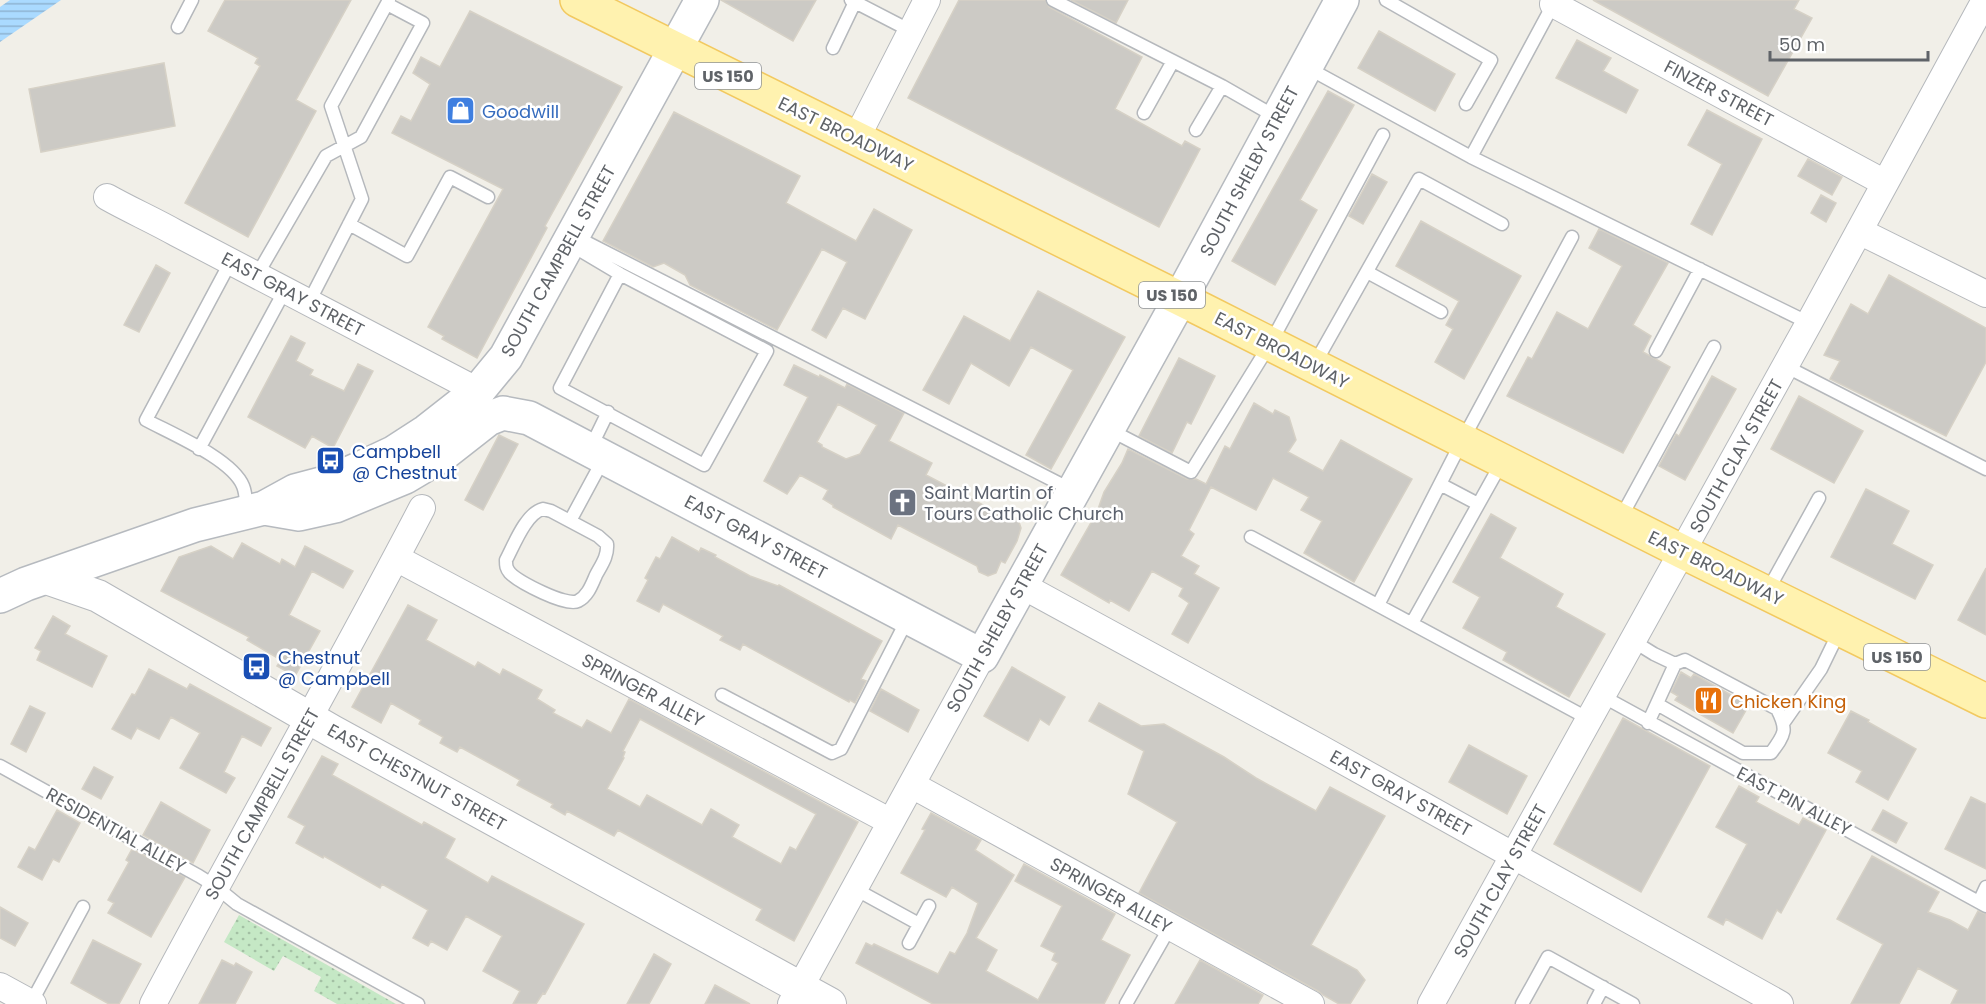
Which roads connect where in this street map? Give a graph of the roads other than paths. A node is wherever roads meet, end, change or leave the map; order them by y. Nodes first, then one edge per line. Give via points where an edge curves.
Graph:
1 (192, 0) edge
2 (577, 0) edge
3 (702, 0) edge
4 (927, 0) edge
5 (1053, 0) edge
6 (1342, 0) edge
7 (1386, 0) edge
8 (1985, 0) edge
9 (853, 1) edge
10 (388, 2) edge
11 (1554, 2) edge
12 (178, 27) dead end
13 (912, 31) junction
14 (833, 48) dead end
15 (675, 49) junction
16 (1173, 61) junction
17 (1305, 66) junction
18 (1222, 86) junction
19 (1466, 104) dead end
20 (1144, 113) dead end
21 (1277, 118) junction
22 (1196, 130) dead end
23 (1383, 135) dead end
24 (856, 139) junction
25 (344, 146) junction
26 (1471, 157) junction
27 (1885, 183) junction
28 (488, 197) dead end
29 (107, 198) dead end
30 (349, 224) junction
31 (1502, 224) dead end
32 (1859, 231) junction
33 (1572, 237) dead end
34 (581, 243) junction
35 (231, 261) junction
36 (1700, 269) junction
37 (1367, 272) junction
38 (620, 274) junction
39 (257, 275) junction
40 (285, 290) junction
41 (1986, 294) edge
42 (1180, 299) junction
43 (309, 302) junction
44 (1441, 312) dead end
45 (1809, 323) junction
46 (1270, 344) junction
47 (1714, 347) dead end
48 (1656, 351) dead end
49 (1314, 366) junction
50 (1785, 366) junction
51 (478, 391) junction
52 (608, 412) junction
53 (529, 418) junction
54 (1108, 429) junction
55 (1462, 441) junction
56 (200, 449) junction
57 (597, 454) junction
58 (1503, 461) junction
59 (1986, 469) edge
60 (1440, 484) junction
61 (1073, 490) junction
62 (1819, 498) dead end
63 (1478, 504) junction
64 (422, 508) dead end
65 (256, 510) junction
66 (1619, 520) junction
67 (570, 521) junction
68 (1251, 537) dead end
69 (1683, 552) junction
70 (396, 558) junction
71 (46, 578) junction
72 (1021, 585) junction
73 (1766, 593) junction
74 (0, 596) edge
75 (1378, 605) junction
76 (909, 617) junction
77 (1412, 623) junction
78 (1840, 629) junction
79 (1633, 641) junction
80 (982, 656) junction
81 (1675, 664) junction
82 (722, 695) dead end
83 (1602, 696) junction
84 (1986, 700) edge
85 (1657, 704) junction
86 (310, 718) junction
87 (1589, 718) junction
88 (1784, 722) junction
89 (1648, 723) junction
90 (0, 766) edge
91 (912, 785) junction
92 (891, 822) junction
93 (1514, 857) junction
94 (215, 886) junction
95 (1986, 887) edge
96 (855, 889) junction
97 (1982, 904) edge
98 (929, 906) dead end
99 (83, 907) dead end
100 (919, 924) junction
101 (1170, 927) junction
102 (909, 943) dead end
103 (0, 986) edge
104 (1603, 987) junction
105 (796, 996) edge
106 (32, 1003) edge
107 (153, 1004) edge
108 (418, 1004) edge
109 (830, 1004) edge
110 (1126, 1004) edge
111 (1311, 1004) edge
112 (1431, 1004) edge
113 (1522, 1004) edge
114 (1594, 1004) edge
115 (1633, 1004) edge
116 (1780, 1004) edge

1 - 12 lane
2 - 15 main road, EAST BROADWAY / US 150
3 - 15 main road, SOUTH CAMPBELL STREET
4 - 13 street
5 - 16 lane
6 - 17 main road, SOUTH SHELBY STREET
7 - 19 lane via 1491,60
8 - 27 street, SOUTH CLAY STREET
9 - 13 lane
9 - 14 lane
10 - 25 lane via 331,106
10 - 25 lane via 423,23 361,137
11 - 26 lane
11 - 27 street, FINZER STREET
13 - 24 street
15 - 24 main road, EAST BROADWAY / US 150
15 - 34 main road, SOUTH CAMPBELL STREET via 616,158
16 - 18 lane
16 - 20 lane
17 - 21 main road, SOUTH SHELBY STREET
17 - 26 lane
18 - 21 lane
18 - 22 lane
21 - 42 main road, SOUTH SHELBY STREET
23 - 46 lane
24 - 42 main road, EAST BROADWAY / US 150
25 - 30 lane via 362,199
25 - 39 lane via 326,156
26 - 36 lane
27 - 32 street, SOUTH CLAY STREET
28 - 30 lane via 450,177 407,256
29 - 35 street, EAST GRAY STREET
30 - 43 lane
31 - 37 lane via 1419,179
32 - 41 street
32 - 45 street, SOUTH CLAY STREET
33 - 55 lane
34 - 38 lane
34 - 51 main road, SOUTH CAMPBELL STREET via 506,357
34 - 53 main road, SOUTH CAMPBELL STREET via 513,383 514,402
34 - 61 lane
35 - 39 street, EAST GRAY STREET
35 - 56 lane via 146,420
36 - 45 lane
36 - 48 lane
37 - 44 lane
37 - 49 lane
38 - 52 lane via 560,388
38 - 52 lane via 766,351 704,465
39 - 40 street, EAST GRAY STREET
40 - 43 street, EAST GRAY STREET
40 - 56 lane
42 - 46 main road, EAST BROADWAY / US 150
42 - 54 main road, SOUTH SHELBY STREET
43 - 51 street, EAST GRAY STREET
45 - 50 street, SOUTH CLAY STREET
46 - 49 main road, EAST BROADWAY / US 150
46 - 54 lane via 1191,472
47 - 66 lane
49 - 55 main road, EAST BROADWAY / US 150
50 - 59 lane
50 - 69 street, SOUTH CLAY STREET
51 - 65 main road, SOUTH CAMPBELL STREET via 393,453
52 - 57 lane
53 - 57 main road, EAST GRAY STREET
53 - 65 main road via 503,413 488,419 442,455 405,477 335,506 299,514
54 - 61 main road, SOUTH SHELBY STREET
55 - 58 main road, EAST BROADWAY / US 150
55 - 60 lane
56 - 65 lane via 231,469
57 - 67 lane
57 - 76 main road, EAST GRAY STREET
58 - 63 lane
58 - 66 main road, EAST BROADWAY / US 150
60 - 63 lane
60 - 75 lane
61 - 72 main road, SOUTH SHELBY STREET
62 - 73 lane
63 - 77 lane
64 - 70 street, SOUTH CAMPBELL STREET
65 - 71 main road via 195,525
66 - 69 main road, EAST BROADWAY / US 150
67 - 67 lane via 551,511 536,511 506,560 506,567 524,583 572,603 587,594 608,553 602,539
68 - 75 lane
69 - 73 main road, EAST BROADWAY / US 150
69 - 79 street, SOUTH CLAY STREET
70 - 86 street, SOUTH CAMPBELL STREET
70 - 92 street, SPRINGER ALLEY
71 - 74 main road
71 - 86 street, EAST CHESTNUT STREET via 98,597
72 - 80 main road, SOUTH SHELBY STREET
72 - 93 street, EAST GRAY STREET
73 - 78 main road, EAST BROADWAY / US 150
75 - 77 lane
76 - 80 main road, EAST GRAY STREET
76 - 82 lane via 841,749 832,753
77 - 87 lane
78 - 84 main road, EAST BROADWAY / US 150
78 - 88 lane via 1821,669
79 - 81 lane
79 - 83 street, SOUTH CLAY STREET
80 - 91 street, SOUTH SHELBY STREET
81 - 85 lane
81 - 88 lane via 1685,660 1777,709
83 - 87 street, SOUTH CLAY STREET
83 - 89 lane, EAST PIN ALLEY
85 - 88 lane via 1743,753 1771,753 1784,736
85 - 89 lane
86 - 94 street, SOUTH CAMPBELL STREET
86 - 105 street, EAST CHESTNUT STREET
87 - 93 street, SOUTH CLAY STREET
89 - 97 lane, EAST PIN ALLEY
90 - 94 lane, RESIDENTIAL ALLEY
91 - 92 street, SOUTH SHELBY STREET
91 - 101 street, SPRINGER ALLEY
92 - 96 street, SOUTH SHELBY STREET
93 - 112 street, SOUTH CLAY STREET
93 - 116 street, EAST GRAY STREET
94 - 107 street, SOUTH CAMPBELL STREET
94 - 108 lane, RESIDENTIAL ALLEY via 237,904
95 - 97 lane
96 - 100 lane
96 - 105 street, SOUTH SHELBY STREET
98 - 100 lane
99 - 106 lane
100 - 102 lane
101 - 110 lane
101 - 111 street, SPRINGER ALLEY
103 - 106 street
104 - 113 lane via 1548,957
104 - 114 lane
104 - 115 lane
105 - 109 street, EAST CHESTNUT STREET

